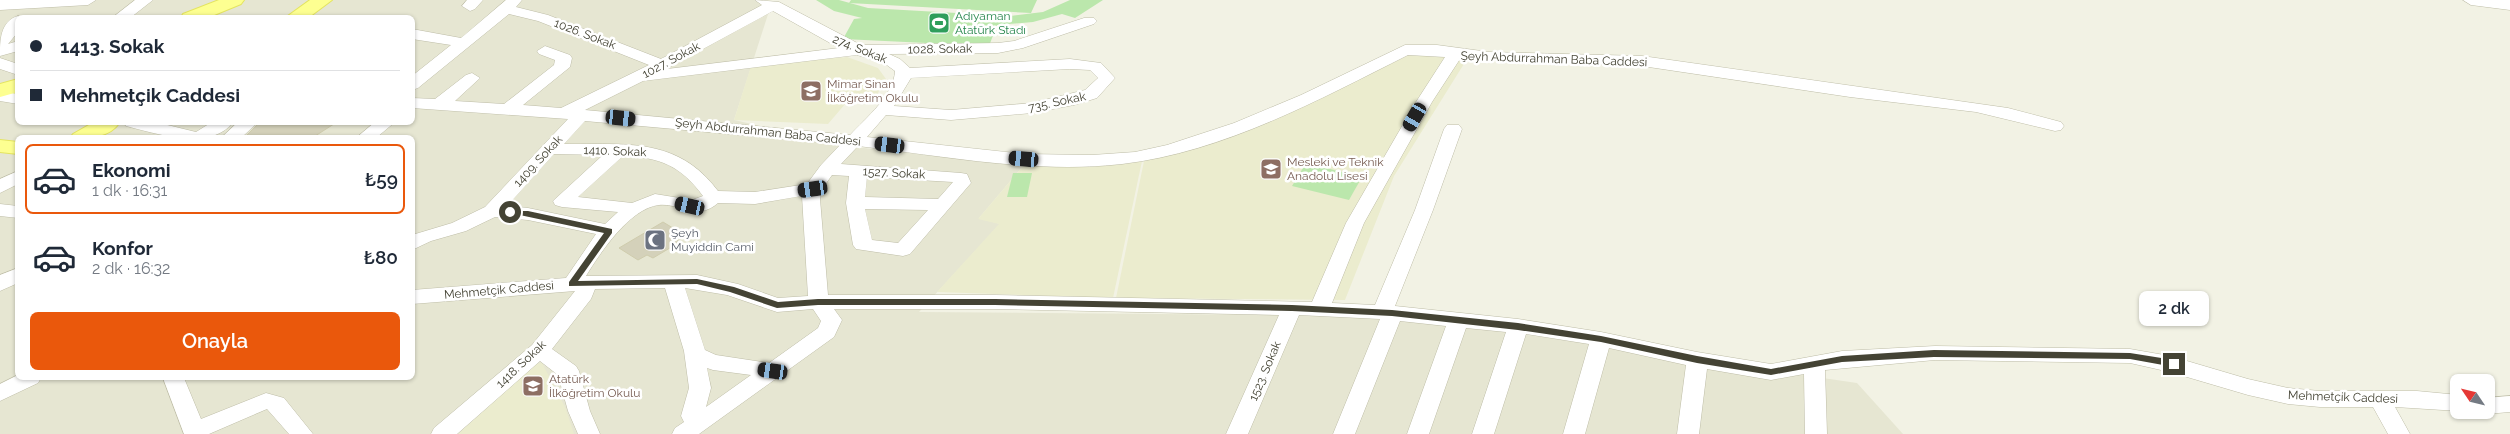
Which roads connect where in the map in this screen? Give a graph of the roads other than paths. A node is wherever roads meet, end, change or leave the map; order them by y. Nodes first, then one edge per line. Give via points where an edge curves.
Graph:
1 (88, 0) edge
2 (145, 0) edge
3 (235, 0) edge
4 (323, 0) edge
5 (2471, 0) edge
6 (47, 1) edge
7 (769, 3) edge
8 (510, 4) edge
9 (0, 5) edge
10 (2510, 5) edge
11 (27, 15) edge
12 (123, 15) edge
13 (198, 15) edge
14 (299, 15) edge
15 (1089, 21) dead end
16 (15, 25) edge
17 (415, 35) edge
18 (464, 43) junction
19 (0, 44) edge
20 (15, 47) edge
21 (859, 50) junction
22 (0, 51) edge
23 (545, 51) dead end
24 (1454, 54) junction
25 (0, 63) edge
26 (662, 65) junction
27 (15, 69) edge
28 (904, 73) junction
29 (639, 77) junction
30 (472, 78) dead end
31 (415, 82) edge
32 (15, 86) edge
33 (0, 92) edge
34 (0, 96) edge
35 (15, 98) edge
36 (415, 104) edge
37 (439, 105) junction
38 (882, 110) junction
39 (506, 111) junction
40 (574, 113) junction
41 (104, 125) edge
42 (146, 125) edge
43 (201, 125) edge
44 (211, 125) edge
45 (246, 125) edge
46 (383, 125) edge
47 (2055, 126) dead end
48 (1453, 129) dead end
49 (179, 132) edge
50 (86, 135) edge
51 (158, 135) edge
52 (233, 135) edge
53 (368, 135) edge
54 (852, 140) junction
55 (0, 146) edge
56 (15, 148) edge
57 (549, 149) junction
58 (618, 151) junction
59 (827, 169) junction
60 (859, 171) junction
61 (15, 178) edge
62 (0, 187) edge
63 (813, 189) junction
64 (713, 197) junction
65 (855, 203) junction
66 (942, 205) junction
67 (0, 210) edge
68 (631, 210) junction
69 (492, 211) junction
70 (15, 212) edge
71 (610, 231) junction
72 (415, 242) edge
73 (15, 276) edge
74 (673, 281) junction
75 (579, 283) junction
76 (0, 284) edge
77 (415, 297) edge
78 (818, 302) junction
79 (1292, 308) junction
80 (1319, 310) junction
81 (1387, 313) junction
82 (1459, 320) junction
83 (1518, 326) junction
84 (1601, 339) junction
85 (540, 350) junction
86 (694, 353) junction
87 (1697, 360) junction
88 (1814, 364) junction
89 (773, 371) junction
90 (26, 380) edge
91 (175, 380) edge
92 (0, 393) edge
93 (2380, 400) junction
94 (2450, 402) edge
95 (2510, 404) edge
96 (2495, 405) edge
97 (692, 428) edge
98 (194, 433) edge
99 (302, 434) edge
100 (442, 434) edge
101 (589, 434) edge
102 (1237, 434) edge
103 (1344, 434) edge
104 (1418, 434) edge
105 (1483, 434) edge
106 (1574, 434) edge
107 (1688, 434) edge
108 (1816, 434) edge
109 (2399, 434) edge

1 - 6 street
2 - 12 street
3 - 13 main road
4 - 14 main road
5 - 10 street
6 - 9 street
6 - 11 street
7 - 21 street, 274. Sokak
7 - 26 street, 1027. Sokak
8 - 18 street
8 - 26 street, 1026. Sokak
15 - 21 street, 1028. Sokak via 1017,45 998,48
16 - 19 street
17 - 18 street
18 - 31 street
20 - 22 street
21 - 28 street, 274. Sokak via 895,63
21 - 29 street, 1028. Sokak
23 - 39 street via 564,58 562,67
24 - 47 street, Şeyh Abdurrahman Baba Caddesi via 1642,61 1859,94 2008,112
24 - 54 street, Şeyh Abdurrahman Baba Caddesi via 1437,50 1405,50 1306,99 1209,139 1134,157 1076,161 1024,159
24 - 80 street via 1355,223
25 - 27 street
26 - 29 street, 1027. Sokak
28 - 38 street via 903,82
28 - 38 street, 735. Sokak via 1070,64 1094,66 1107,78 1091,94 1032,108 951,115
29 - 40 street, 1027. Sokak
30 - 37 street
32 - 33 main road
34 - 35 street
36 - 37 street, Şeyh Abdurrahman Baba Caddesi
37 - 39 street, Şeyh Abdurrahman Baba Caddesi
38 - 54 street
39 - 40 street, Şeyh Abdurrahman Baba Caddesi
40 - 54 street, Şeyh Abdurrahman Baba Caddesi
40 - 57 street, 1409. Sokak
41 - 50 main road
42 - 49 street
43 - 49 street
44 - 49 street
45 - 52 street
46 - 53 street
48 - 81 street
49 - 51 street
54 - 59 street
55 - 56 main road
57 - 58 street, 1410. Sokak
57 - 69 street, 1409. Sokak
58 - 64 street, 1410. Sokak via 662,155 698,175
58 - 68 street via 562,201
59 - 60 street, 1527. Sokak
59 - 63 street
60 - 65 street
60 - 66 street, 1527. Sokak via 961,178 962,183
61 - 62 street
63 - 64 street via 755,198
63 - 78 street
64 - 68 street via 708,204 697,206 654,200
65 - 66 street
65 - 66 street via 864,245 903,250
67 - 70 street
68 - 71 street, 1418. Sokak
69 - 71 street via 528,214
69 - 72 street, 1409. Sokak
71 - 75 street, 1418. Sokak
73 - 76 street
74 - 75 street, Mehmetçik Caddesi
74 - 78 street, Mehmetçik Caddesi via 731,289 777,305
74 - 86 street
75 - 77 street, Mehmetçik Caddesi
75 - 85 street, 1418. Sokak via 584,294
78 - 79 street, Mehmetçik Caddesi
78 - 89 street via 832,320 827,332
79 - 80 street, Mehmetçik Caddesi
79 - 102 street, 1523. Sokak
80 - 81 street, Mehmetçik Caddesi
81 - 82 street, Mehmetçik Caddesi
81 - 103 street
82 - 83 street, Mehmetçik Caddesi
82 - 104 street
83 - 84 street, Mehmetçik Caddesi
83 - 105 street
84 - 87 street, Mehmetçik Caddesi
84 - 106 street
85 - 100 street, 1418. Sokak
85 - 101 street via 568,371 579,412
86 - 89 street via 709,362
86 - 97 street via 700,388
87 - 88 street, Mehmetçik Caddesi via 1771,372
87 - 107 street
88 - 93 street, Mehmetçik Caddesi via 1934,353 2130,356 2157,359 2246,387 2289,396
88 - 108 street
89 - 97 street
90 - 92 street
91 - 98 street
93 - 94 street, Mehmetçik Caddesi
93 - 109 street
95 - 96 street
98 - 99 street via 266,401 276,404

